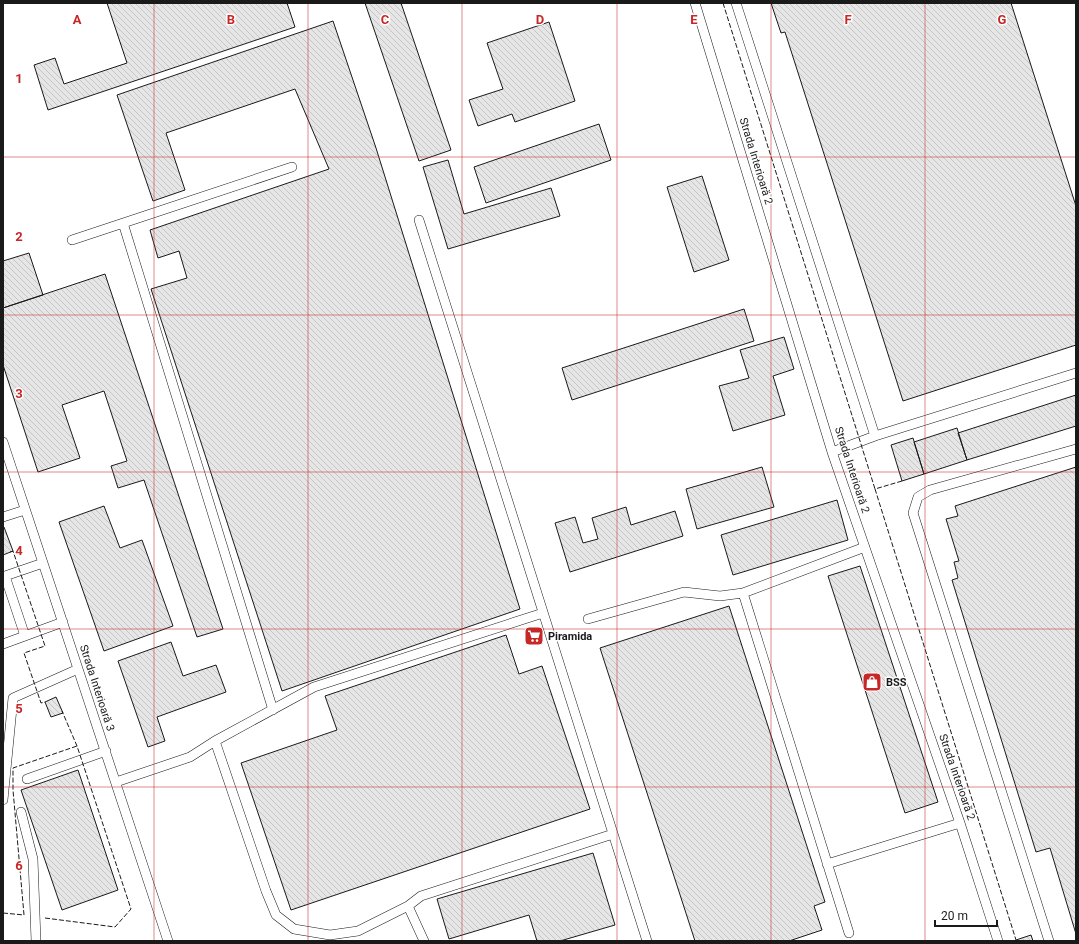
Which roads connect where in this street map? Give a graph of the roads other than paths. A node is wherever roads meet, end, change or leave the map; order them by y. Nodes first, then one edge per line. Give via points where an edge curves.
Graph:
1 (695, 3) edge
2 (736, 3) edge
3 (292, 166) dead end
4 (419, 220) dead end
5 (122, 223) junction
6 (72, 240) dead end
7 (1076, 373) edge
8 (876, 436) junction
9 (3, 442) edge
10 (1076, 449) edge
11 (832, 452) junction
12 (25, 510) junction
13 (3, 517) edge
14 (865, 547) junction
15 (43, 563) junction
16 (743, 593) junction
17 (543, 612) junction
18 (588, 619) dead end
19 (63, 622) junction
20 (25, 636) junction
21 (3, 644) edge
22 (78, 669) junction
23 (3, 696) edge
24 (13, 698) junction
25 (273, 710) junction
26 (214, 740) junction
27 (106, 751) junction
28 (27, 779) dead end
29 (116, 782) junction
30 (3, 800) edge
31 (21, 812) dead end
32 (960, 822) junction
33 (613, 834) junction
34 (827, 864) junction
35 (408, 906) junction
36 (849, 933) dead end
37 (36, 941) edge
38 (168, 941) edge
39 (424, 941) edge
40 (647, 941) edge
41 (998, 941) edge
42 (1049, 941) edge

1 - 11 lane, Strada Interioară 2
2 - 8 lane
3 - 5 lane
4 - 17 lane
5 - 6 lane
5 - 25 lane
7 - 8 lane
8 - 11 lane
9 - 12 lane, Strada Interioară 3
10 - 42 lane via 930,490 918,497 912,513
11 - 14 lane, Strada Interioară 2
12 - 13 lane
12 - 15 lane, Strada Interioară 3
14 - 16 lane
14 - 32 lane, Strada Interioară 2
15 - 19 lane, Strada Interioară 3
15 - 20 lane via 5,576
16 - 18 lane via 720,596 684,592
16 - 34 lane
17 - 25 lane via 314,687
17 - 33 lane
19 - 20 lane
19 - 22 lane, Strada Interioară 3
20 - 21 lane
22 - 24 lane
22 - 27 lane, Strada Interioară 3
23 - 24 lane
24 - 30 lane
25 - 26 lane
26 - 29 lane via 190,757
26 - 35 lane via 276,915 294,929 330,935 358,930
27 - 28 lane
27 - 29 lane, Strada Interioară 3
29 - 38 lane, Strada Interioară 3
31 - 37 lane via 33,858
32 - 34 lane
32 - 41 lane, Strada Interioară 2
33 - 35 lane via 421,896
33 - 40 lane
34 - 36 lane
35 - 39 lane

